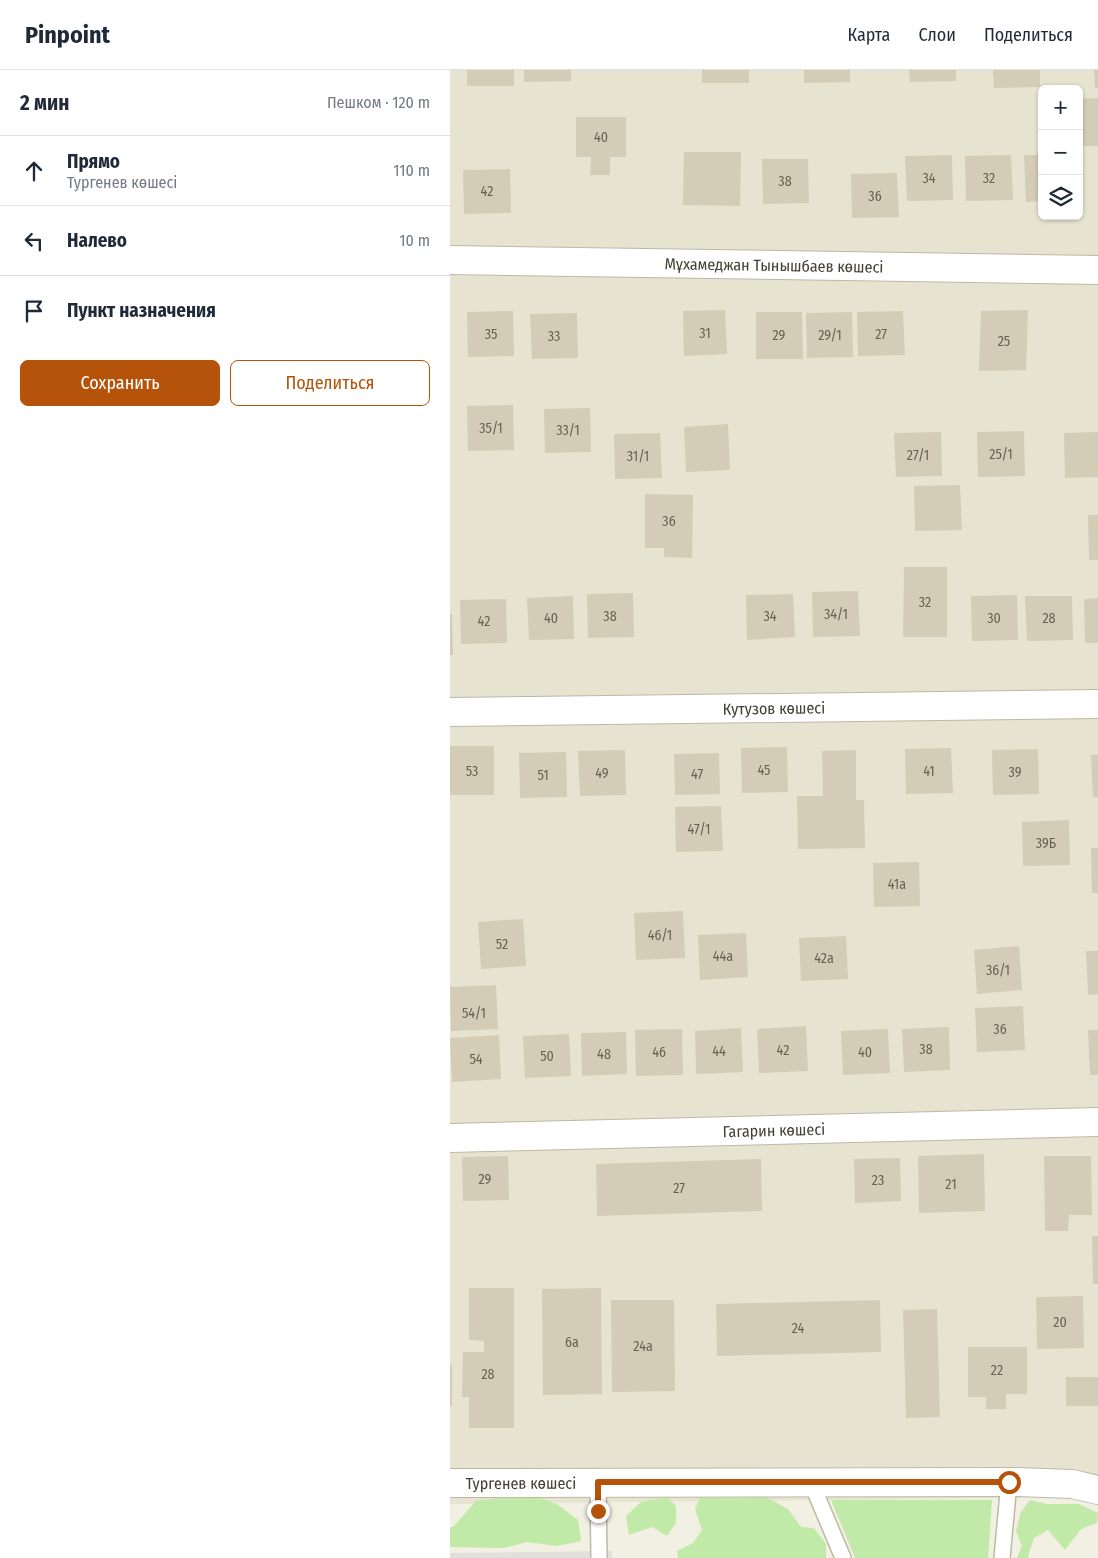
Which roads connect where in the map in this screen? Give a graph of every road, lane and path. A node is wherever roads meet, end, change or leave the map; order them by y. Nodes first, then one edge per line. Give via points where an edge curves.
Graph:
1 (450, 260) edge
2 (1098, 270) edge
3 (1098, 704) edge
4 (450, 712) edge
5 (1098, 1122) edge
6 (450, 1138) edge
7 (598, 1482) junction
8 (812, 1482) junction
9 (1009, 1482) junction
10 (450, 1483) edge
11 (1089, 1485) edge
12 (599, 1558) edge
13 (843, 1558) edge
14 (1002, 1558) edge

1 - 2 street, Мұхамеджан Тынышбаев көшесі
3 - 4 street, Кутузов көшесі
5 - 6 street, Гагарин көшесі
7 - 8 street, Тургенев көшесі
7 - 10 street, Тургенев көшесі
7 - 12 lane
8 - 9 street, Тургенев көшесі
8 - 13 lane
9 - 11 street, Тургенев көшесі
9 - 14 lane

